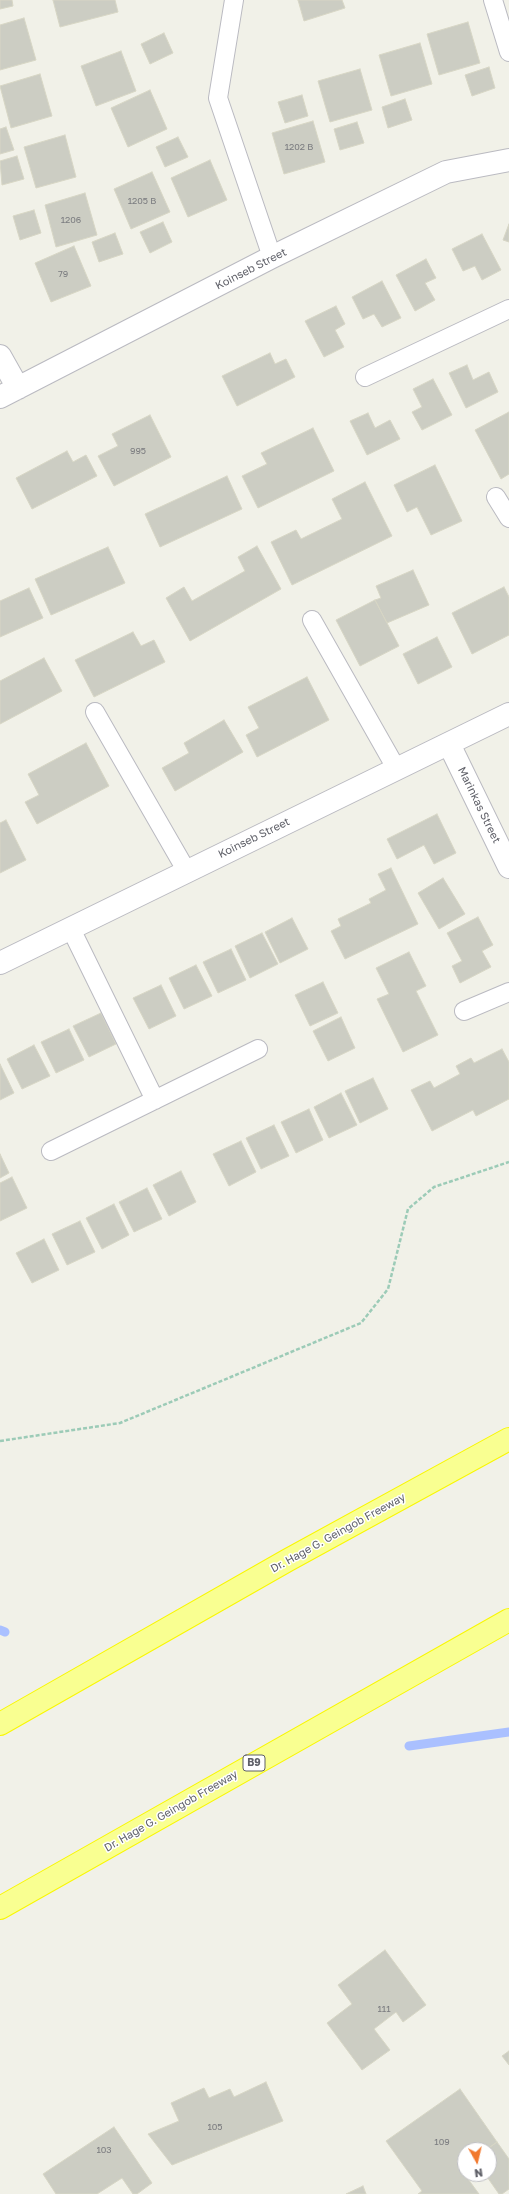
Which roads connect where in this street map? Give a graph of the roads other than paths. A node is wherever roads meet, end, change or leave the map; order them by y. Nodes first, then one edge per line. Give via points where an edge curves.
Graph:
1 (234, 0) edge
2 (493, 0) edge
3 (509, 52) edge
4 (509, 160) edge
5 (272, 258) junction
6 (509, 308) edge
7 (0, 356) edge
8 (365, 377) dead end
9 (9, 393) edge
10 (496, 497) dead end
11 (509, 518) edge
12 (312, 620) dead end
13 (95, 712) dead end
14 (509, 714) edge
15 (449, 744) junction
16 (396, 768) junction
17 (509, 867) edge
18 (186, 870) junction
19 (71, 929) junction
20 (0, 963) edge
21 (509, 992) edge
22 (464, 1011) dead end
23 (258, 1050) dead end
24 (155, 1100) junction
25 (51, 1151) dead end
26 (509, 1439) edge
27 (509, 1620) edge
28 (0, 1724) edge
29 (0, 1908) edge

1 - 5 lane via 218,98
2 - 3 lane
4 - 5 street, Koinseb Street via 446,172
5 - 9 street, Koinseb Street
6 - 8 lane
7 - 9 street
10 - 11 lane
12 - 16 lane
13 - 18 lane
14 - 15 street, Koinseb Street
15 - 16 street, Koinseb Street
15 - 17 street, Marinkas Street
16 - 18 street, Koinseb Street
18 - 19 street, Koinseb Street
19 - 20 street, Koinseb Street
19 - 24 lane
21 - 22 lane
23 - 24 lane
24 - 25 lane
26 - 28 highway, Dr. Hage G. Geingob Freeway via 288,1560
27 - 29 highway, Dr. Hage G. Geingob Freeway / B9

